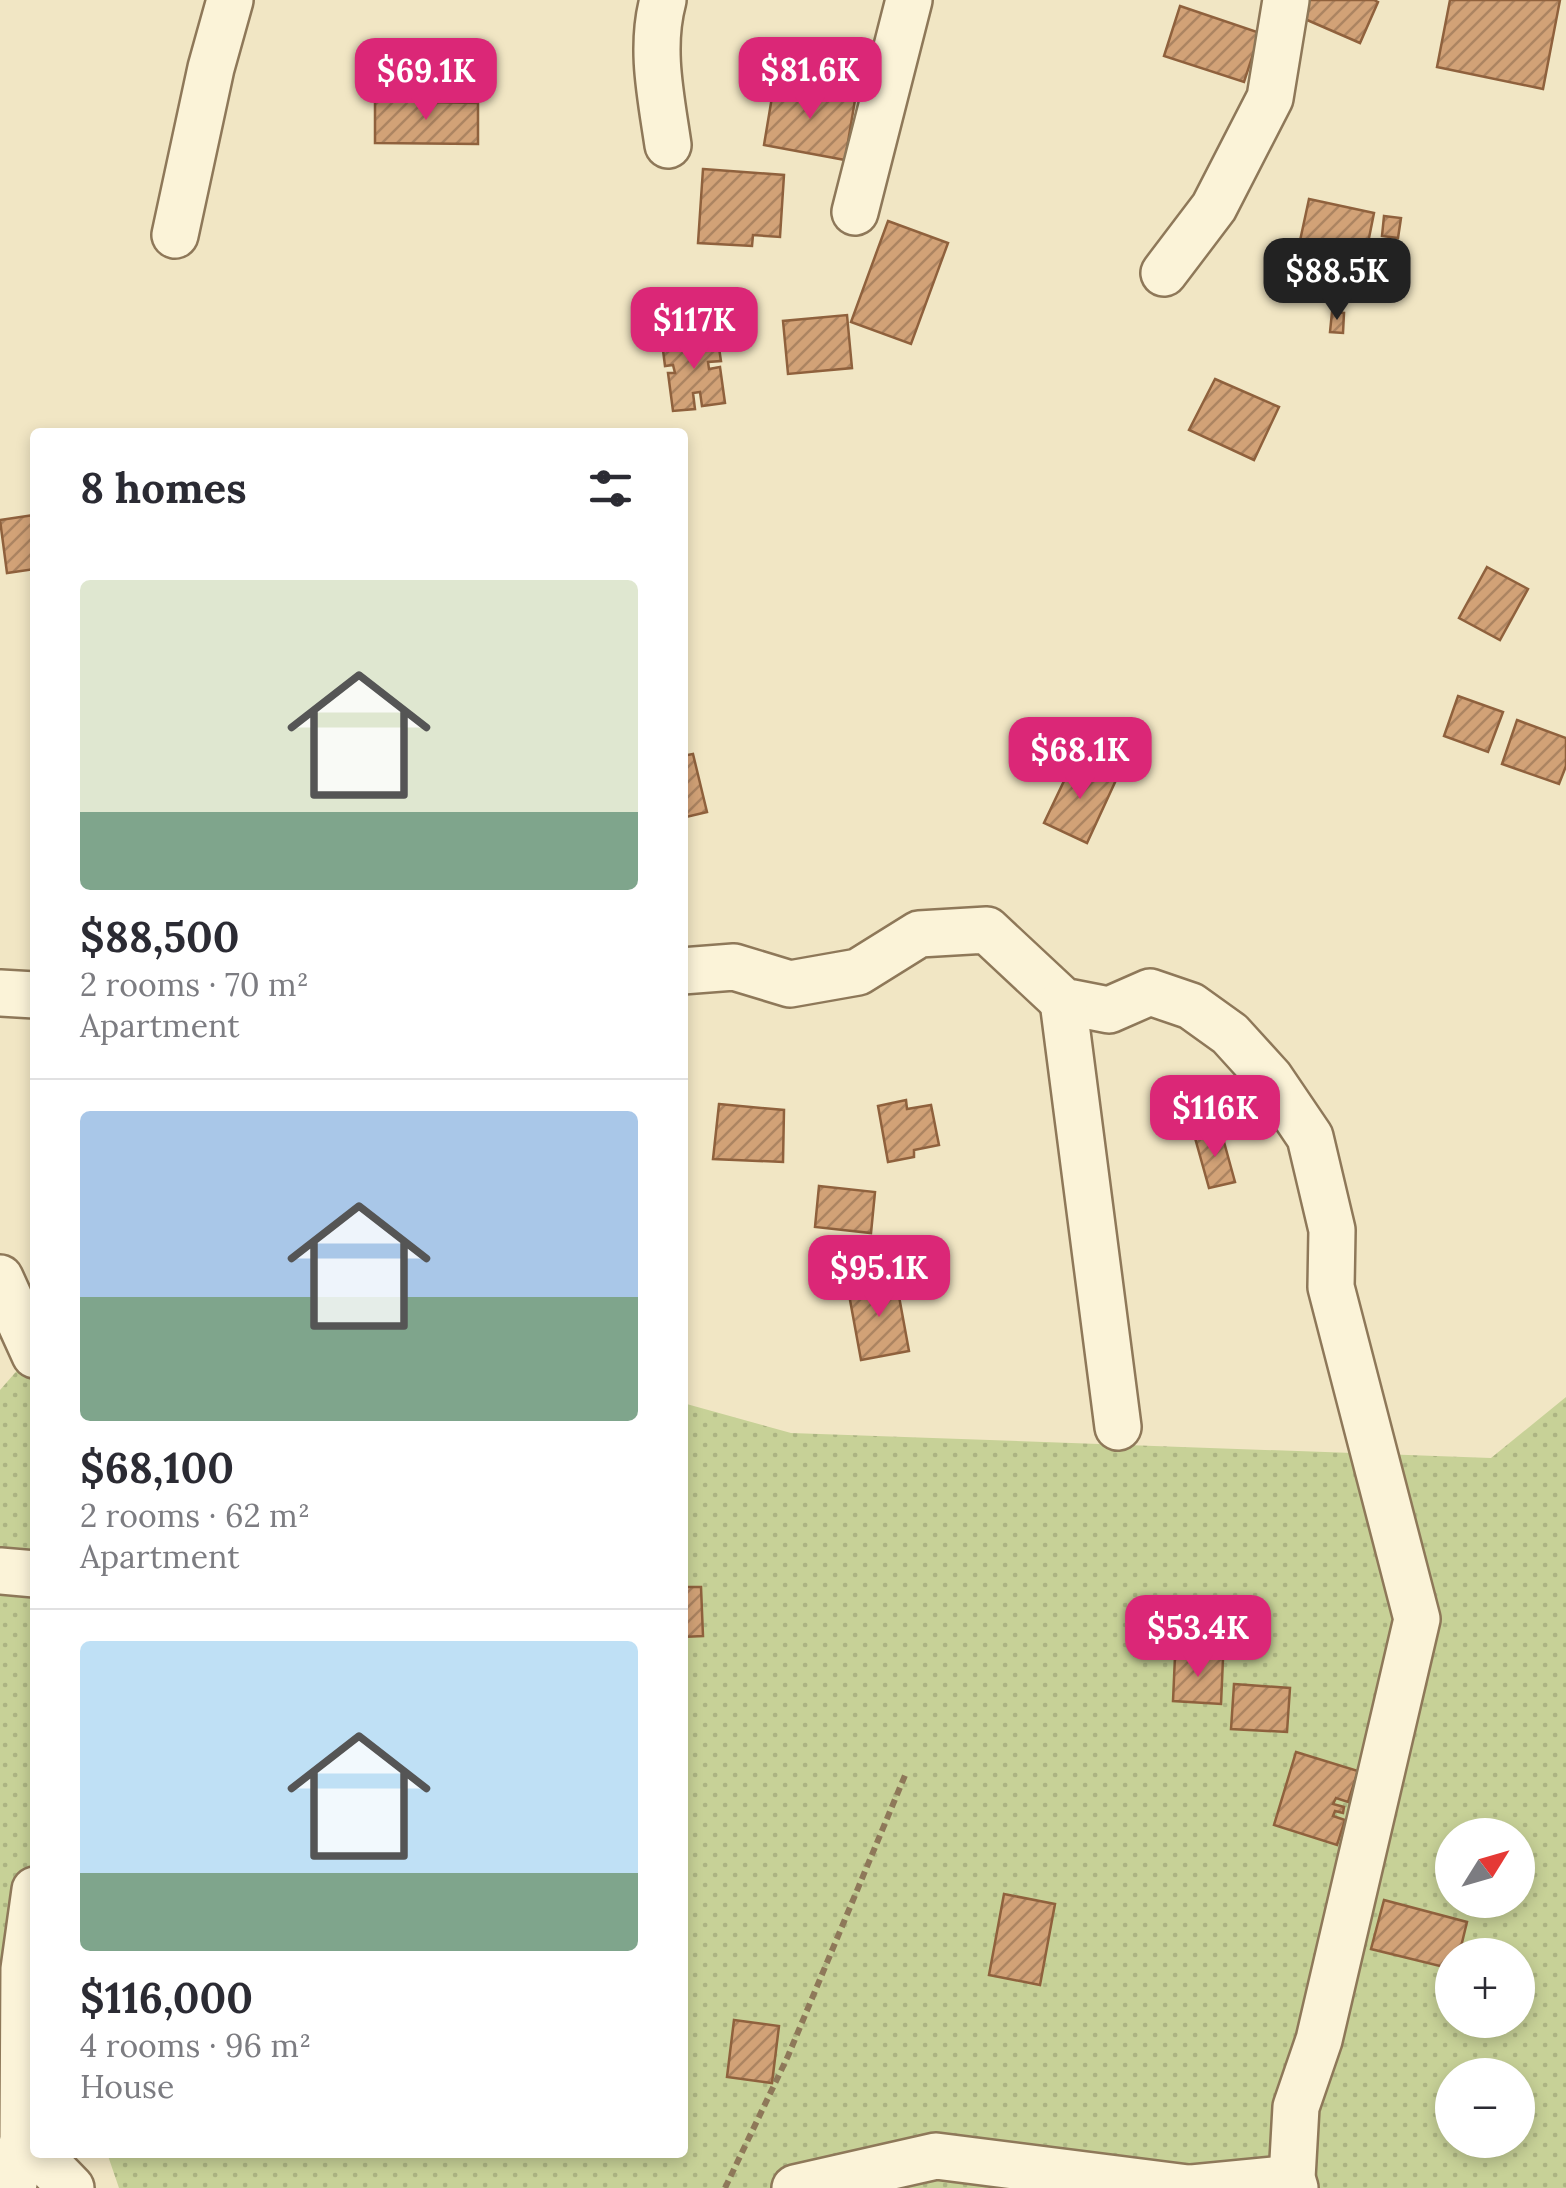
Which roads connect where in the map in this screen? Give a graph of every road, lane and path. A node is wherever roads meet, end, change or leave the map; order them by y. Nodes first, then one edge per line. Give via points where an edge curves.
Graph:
1 (230, 0) edge
2 (663, 0) edge
3 (909, 0) edge
4 (1286, 0) edge
5 (668, 145) dead end
6 (855, 212) dead end
7 (175, 235) dead end
8 (1164, 274) dead end
9 (688, 971) edge
10 (0, 992) edge
11 (30, 995) edge
12 (1062, 1001) junction
13 (0, 1278) edge
14 (30, 1344) edge
15 (1118, 1427) dead end
16 (0, 1572) edge
17 (30, 1574) edge
18 (906, 1774) dead end
19 (30, 1926) edge
20 (23, 2146) edge
21 (37, 2158) edge
22 (1294, 2183) edge
23 (13, 2188) edge
24 (71, 2188) edge
25 (725, 2188) edge
26 (795, 2188) edge
27 (1190, 2188) edge

1 - 7 street
2 - 5 street via 656,27
3 - 6 street
4 - 8 street via 1270,98 1214,206
9 - 12 street via 734,967 790,984 858,972 919,934 987,930
10 - 11 street
12 - 15 street
12 - 22 street via 1110,1010 1150,992 1191,1006 1230,1034 1310,1136 1332,1230 1331,1287 1417,1618 1318,2040 1296,2107
13 - 14 street
16 - 17 street
18 - 25 path
19 - 20 street
20 - 23 street
21 - 24 street
22 - 27 street
26 - 27 street via 936,2156

